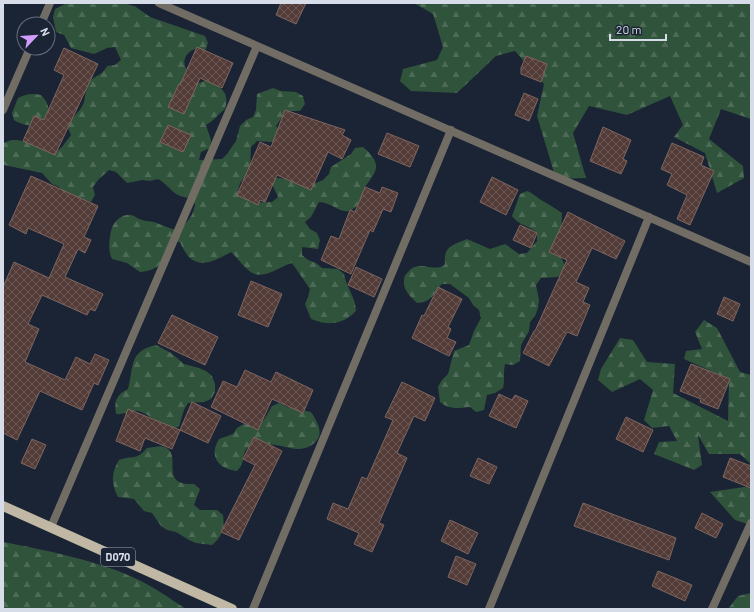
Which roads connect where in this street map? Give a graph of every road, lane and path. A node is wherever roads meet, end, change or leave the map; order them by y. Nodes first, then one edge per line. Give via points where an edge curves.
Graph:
1 (50, 3) edge
2 (160, 3) edge
3 (44, 16) edge
4 (257, 46) junction
5 (27, 56) edge
6 (3, 110) edge
7 (451, 130) junction
8 (649, 217) junction
9 (751, 262) edge
10 (3, 506) edge
11 (751, 523) edge
12 (51, 526) junction
13 (232, 609) edge
14 (253, 609) edge
15 (489, 609) edge
16 (712, 609) edge

1 - 3 street
2 - 4 street
4 - 7 street
4 - 12 street
5 - 6 street
7 - 8 street
7 - 14 street
8 - 9 street
8 - 15 street
10 - 12 main road, D070
11 - 16 street
12 - 13 main road, D070

